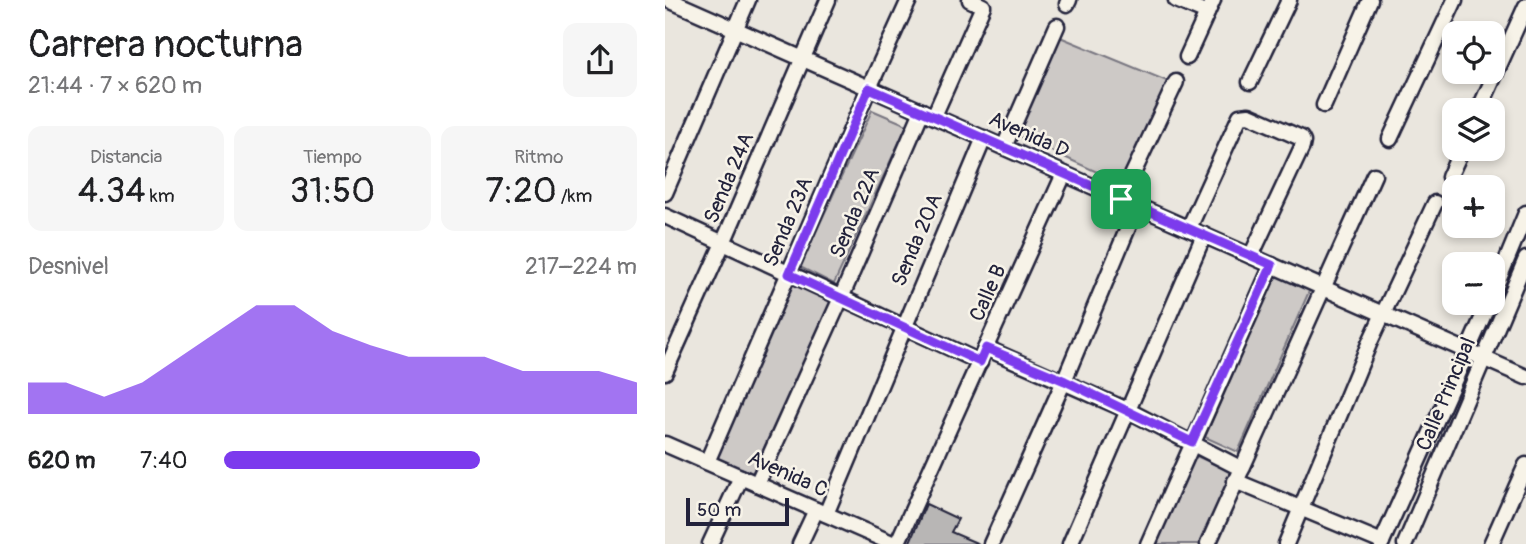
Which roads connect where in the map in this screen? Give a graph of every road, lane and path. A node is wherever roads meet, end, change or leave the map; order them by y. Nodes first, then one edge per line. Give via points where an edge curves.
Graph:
1 (669, 0) edge
2 (748, 0) edge
3 (828, 0) edge
4 (909, 0) edge
5 (1176, 0) edge
6 (1289, 0) edge
7 (1370, 0) edge
8 (1455, 0) edge
9 (977, 3) edge
10 (1210, 6) edge
11 (1526, 6) edge
12 (1057, 26) dead end
13 (735, 29) junction
14 (1187, 57) dead end
15 (803, 59) junction
16 (1175, 82) dead end
17 (1250, 82) dead end
18 (869, 88) junction
19 (1484, 98) edge
20 (1324, 105) dead end
21 (928, 114) junction
22 (984, 138) junction
23 (1390, 139) dead end
24 (1004, 147) junction
25 (1064, 174) junction
26 (1374, 174) dead end
27 (665, 193) edge
28 (1121, 199) junction
29 (1435, 203) dead end
30 (1137, 206) junction
31 (1526, 214) edge
32 (665, 216) edge
33 (1189, 228) junction
34 (1204, 235) junction
35 (723, 243) junction
36 (1519, 248) edge
37 (1251, 256) junction
38 (1526, 259) edge
39 (1272, 265) junction
40 (1505, 272) edge
41 (789, 274) junction
42 (1322, 287) junction
43 (841, 298) junction
44 (1383, 314) junction
45 (1484, 315) edge
46 (903, 327) junction
47 (986, 348) junction
48 (1469, 351) junction
49 (1484, 358) junction
50 (980, 362) junction
51 (665, 372) edge
52 (1526, 377) edge
53 (1065, 381) junction
54 (1129, 411) junction
55 (1192, 442) junction
56 (665, 443) edge
57 (707, 462) junction
58 (1526, 465) edge
59 (1239, 475) junction
60 (741, 477) junction
61 (757, 484) junction
62 (1300, 508) junction
63 (821, 512) junction
64 (1411, 542) edge
65 (1382, 543) edge
66 (711, 544) edge
67 (800, 544) edge
68 (895, 544) edge
69 (991, 544) edge
70 (1070, 544) edge
71 (1148, 544) edge
72 (1208, 544) edge
73 (1286, 544) edge
74 (1491, 544) edge

1 - 13 street, Avenida D
2 - 13 street
3 - 15 street, Senda 24A
4 - 18 street, Senda 23A
5 - 10 street
6 - 17 street
7 - 20 street
8 - 23 street
9 - 21 street, Senda 22A
10 - 14 street
11 - 19 street
12 - 24 street
13 - 15 street, Avenida D
13 - 27 street
15 - 18 street, Avenida D
15 - 35 street, Senda 24A
16 - 28 street
18 - 21 street, Avenida D
18 - 41 street, Senda 23A
21 - 22 street, Avenida D
21 - 43 street, Senda 22A
22 - 24 street, Avenida D
22 - 46 street, Senda 20A
24 - 25 street, Avenida D
25 - 28 street, Avenida D
25 - 47 street, Calle B
26 - 42 street
28 - 30 street, Avenida D
29 - 44 street
30 - 33 street, Avenida D
30 - 53 street
31 - 36 street
32 - 35 street
33 - 34 street, Avenida D
33 - 37 street via 1240,116 1301,138
34 - 37 street, Avenida D
34 - 54 street
35 - 41 street
35 - 51 street, Senda 24A
36 - 40 street
37 - 39 street, Avenida D
38 - 49 street, Calle Principal
39 - 42 street, Avenida D
39 - 55 street
41 - 43 street
41 - 57 street, Senda 23A
42 - 44 street, Avenida D
42 - 59 street
43 - 46 street
43 - 61 street, Senda 22A
44 - 48 street, Avenida D
44 - 62 street
45 - 48 street, Calle Principal
46 - 50 street
46 - 63 street, Senda 20A
47 - 50 street, Calle B
47 - 53 street
48 - 49 street, Avenida D
48 - 65 street, Calle Principal
49 - 52 street, Avenida D
49 - 64 street, Calle Principal
50 - 68 street, Calle B
53 - 54 street
53 - 69 street
54 - 55 street
54 - 70 street
55 - 59 street
55 - 71 street
56 - 57 street, Avenida C
57 - 60 street, Avenida C
58 - 74 street
59 - 62 street
59 - 72 street
60 - 61 street, Avenida C
60 - 66 street
61 - 63 street, Avenida C
62 - 65 street
62 - 73 street
63 - 67 street, Senda 20A
63 - 68 street, Avenida C

